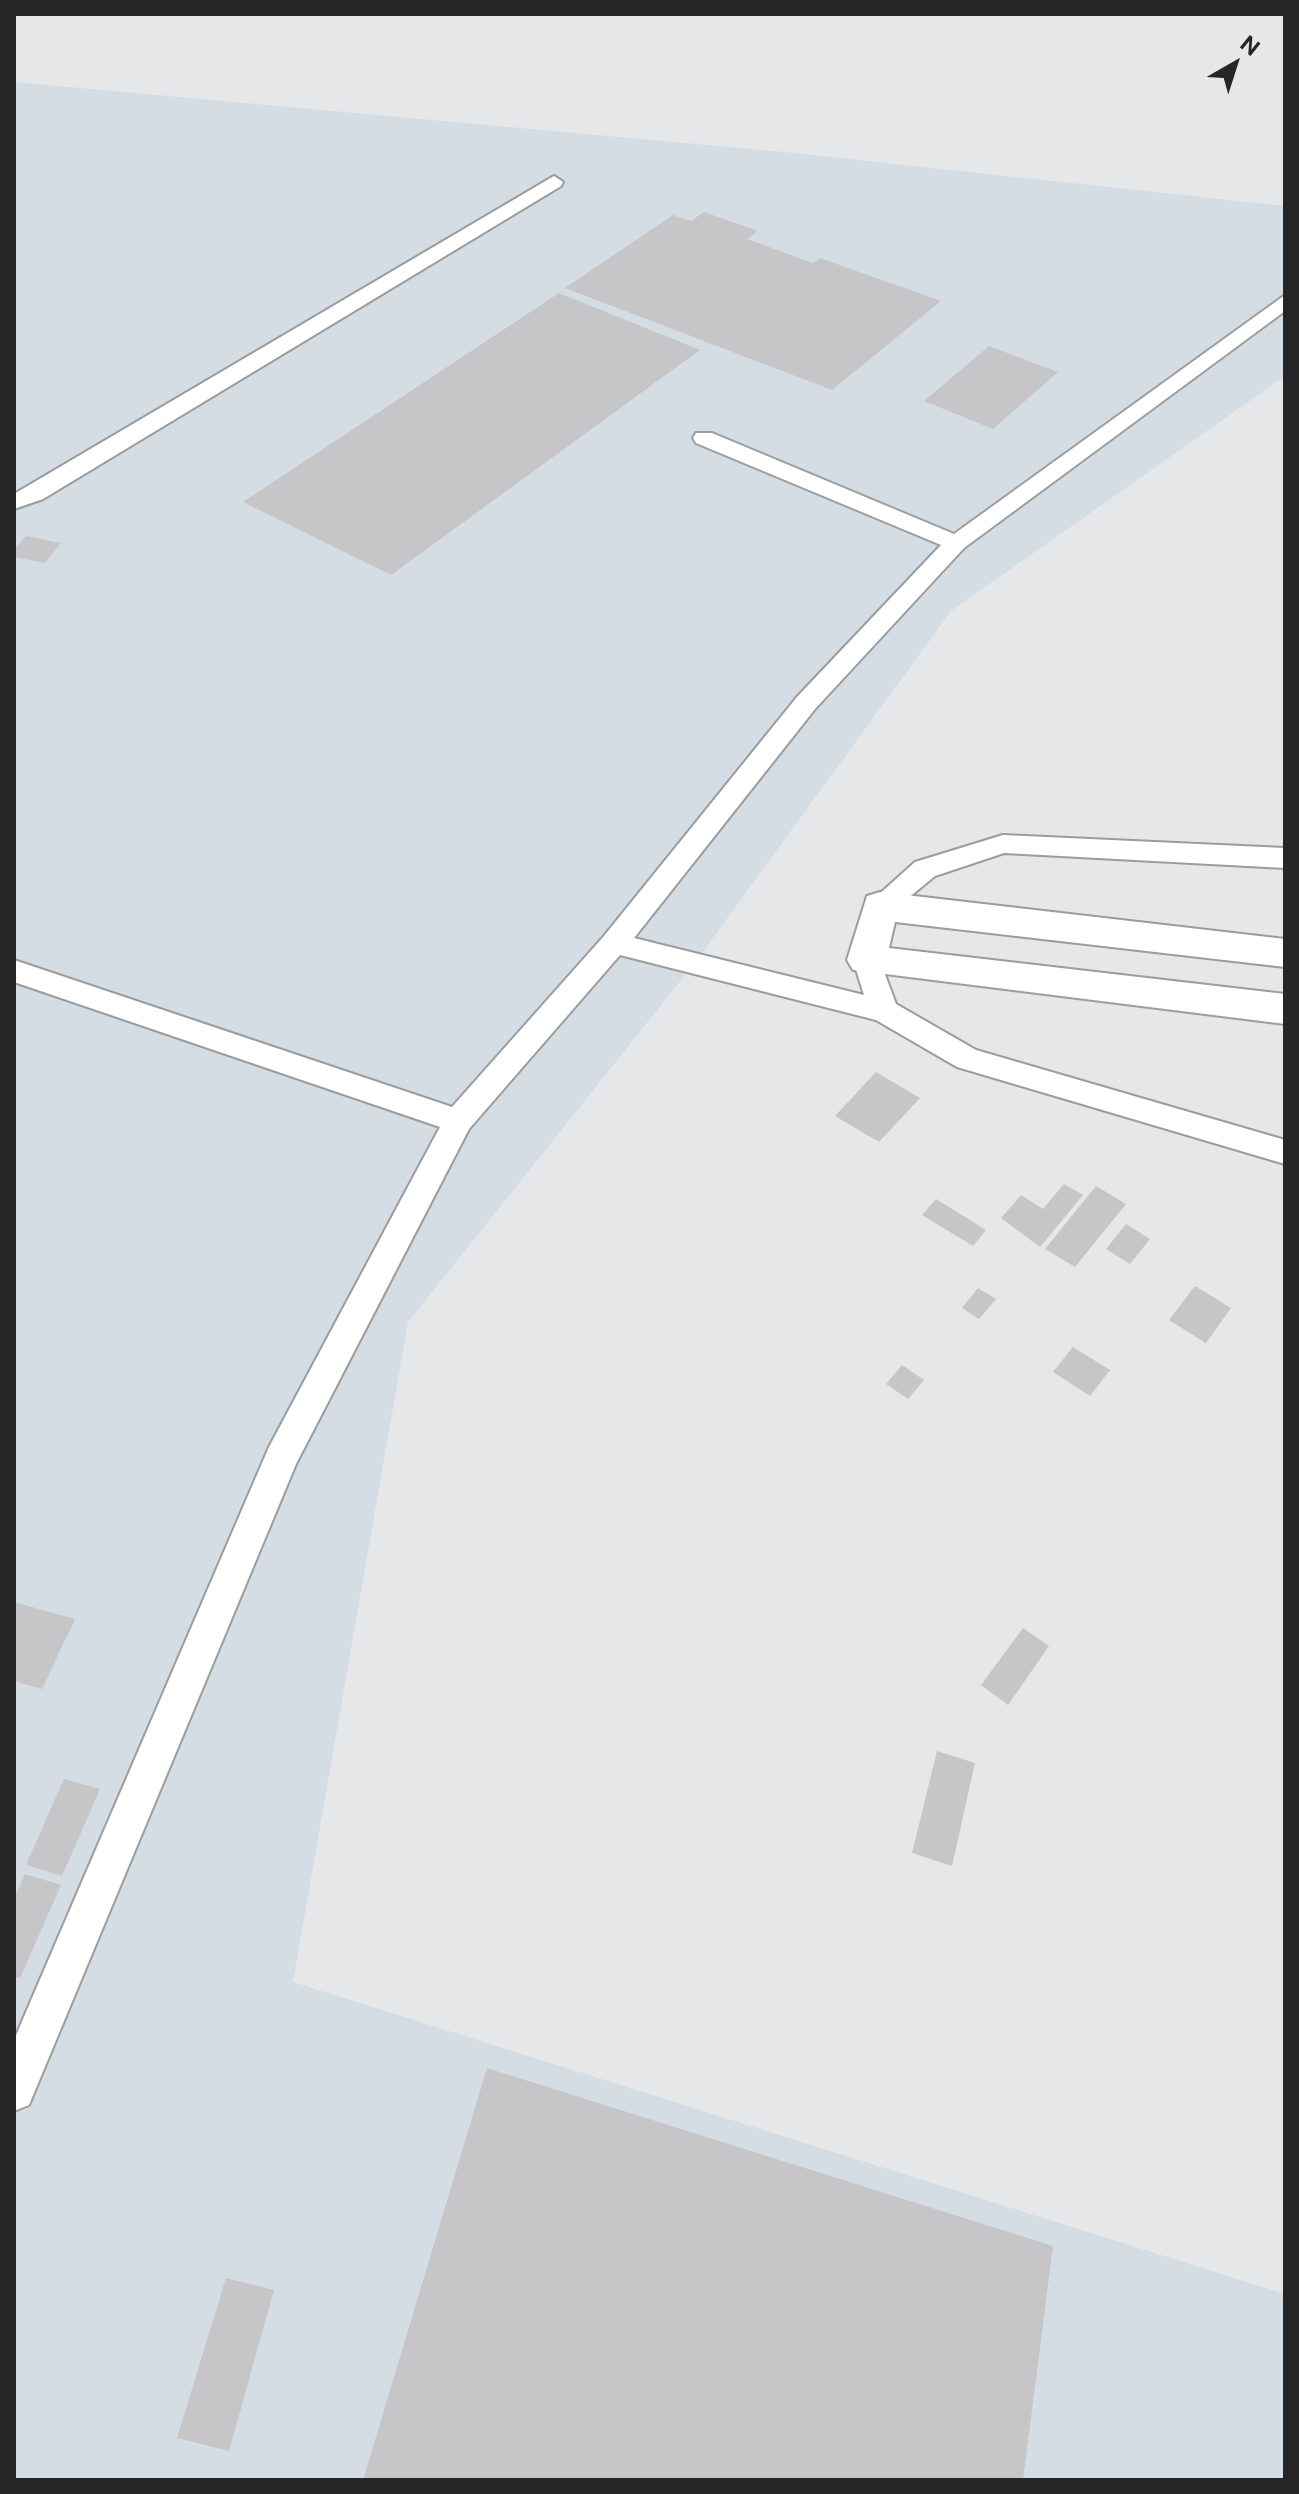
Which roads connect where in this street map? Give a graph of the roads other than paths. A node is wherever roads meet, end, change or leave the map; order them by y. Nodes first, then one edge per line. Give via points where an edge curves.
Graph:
1 (554, 182) dead end
2 (1285, 301) edge
3 (704, 438) dead end
4 (14, 502) edge
5 (956, 543) junction
6 (1285, 858) edge
7 (880, 906) junction
8 (614, 943) junction
9 (1285, 953) edge
10 (867, 960) junction
11 (14, 971) edge
12 (1285, 1009) edge
13 (884, 1011) junction
14 (458, 1121) junction
15 (1285, 1152) edge
16 (14, 2090) edge

1 - 4 lane
2 - 5 lane
3 - 5 lane
5 - 8 lane via 806,703
6 - 7 lane via 1003,844 925,869
7 - 9 street
7 - 10 street
8 - 13 lane
8 - 14 lane
10 - 12 street
10 - 13 lane
11 - 14 lane
13 - 15 lane via 967,1059
14 - 16 lane via 281,1458

